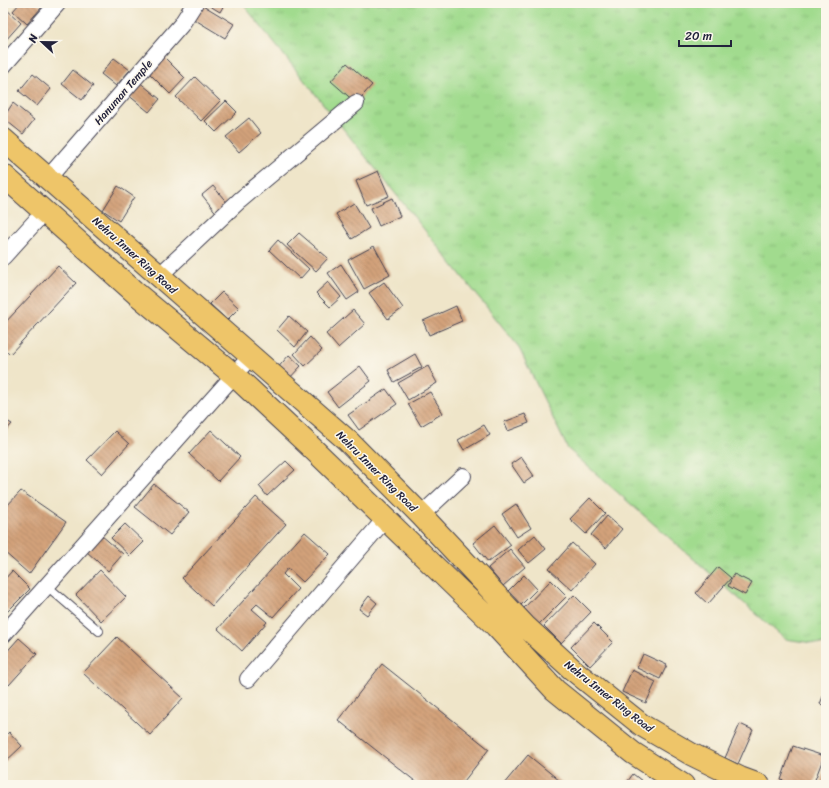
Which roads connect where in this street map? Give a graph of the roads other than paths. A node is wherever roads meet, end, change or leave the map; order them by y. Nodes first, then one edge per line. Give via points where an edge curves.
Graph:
1 (58, 3) edge
2 (195, 3) edge
3 (3, 66) edge
4 (356, 103) dead end
5 (3, 138) edge
6 (3, 175) edge
7 (48, 178) junction
8 (44, 212) junction
9 (3, 257) edge
10 (159, 276) junction
11 (251, 356) junction
12 (234, 375) junction
13 (463, 476) dead end
14 (421, 516) junction
15 (385, 519) junction
16 (47, 586) junction
17 (99, 631) dead end
18 (3, 636) edge
19 (248, 679) dead end
20 (683, 785) edge
21 (760, 785) edge

1 - 3 street
2 - 7 street, Hanuman Temple via 181,25
4 - 10 street via 239,201
5 - 7 main road, Nehru Inner Ring Road
6 - 8 main road
7 - 10 main road, Nehru Inner Ring Road
8 - 9 street
8 - 12 main road
10 - 11 main road, Nehru Inner Ring Road
11 - 12 street
11 - 14 main road, Nehru Inner Ring Road via 348,441
12 - 15 main road
12 - 16 street
13 - 14 street
14 - 21 main road, Nehru Inner Ring Road via 525,626 572,669 643,726 691,754
15 - 19 street
15 - 20 main road via 496,626 555,690 633,753
16 - 17 lane
16 - 18 street

